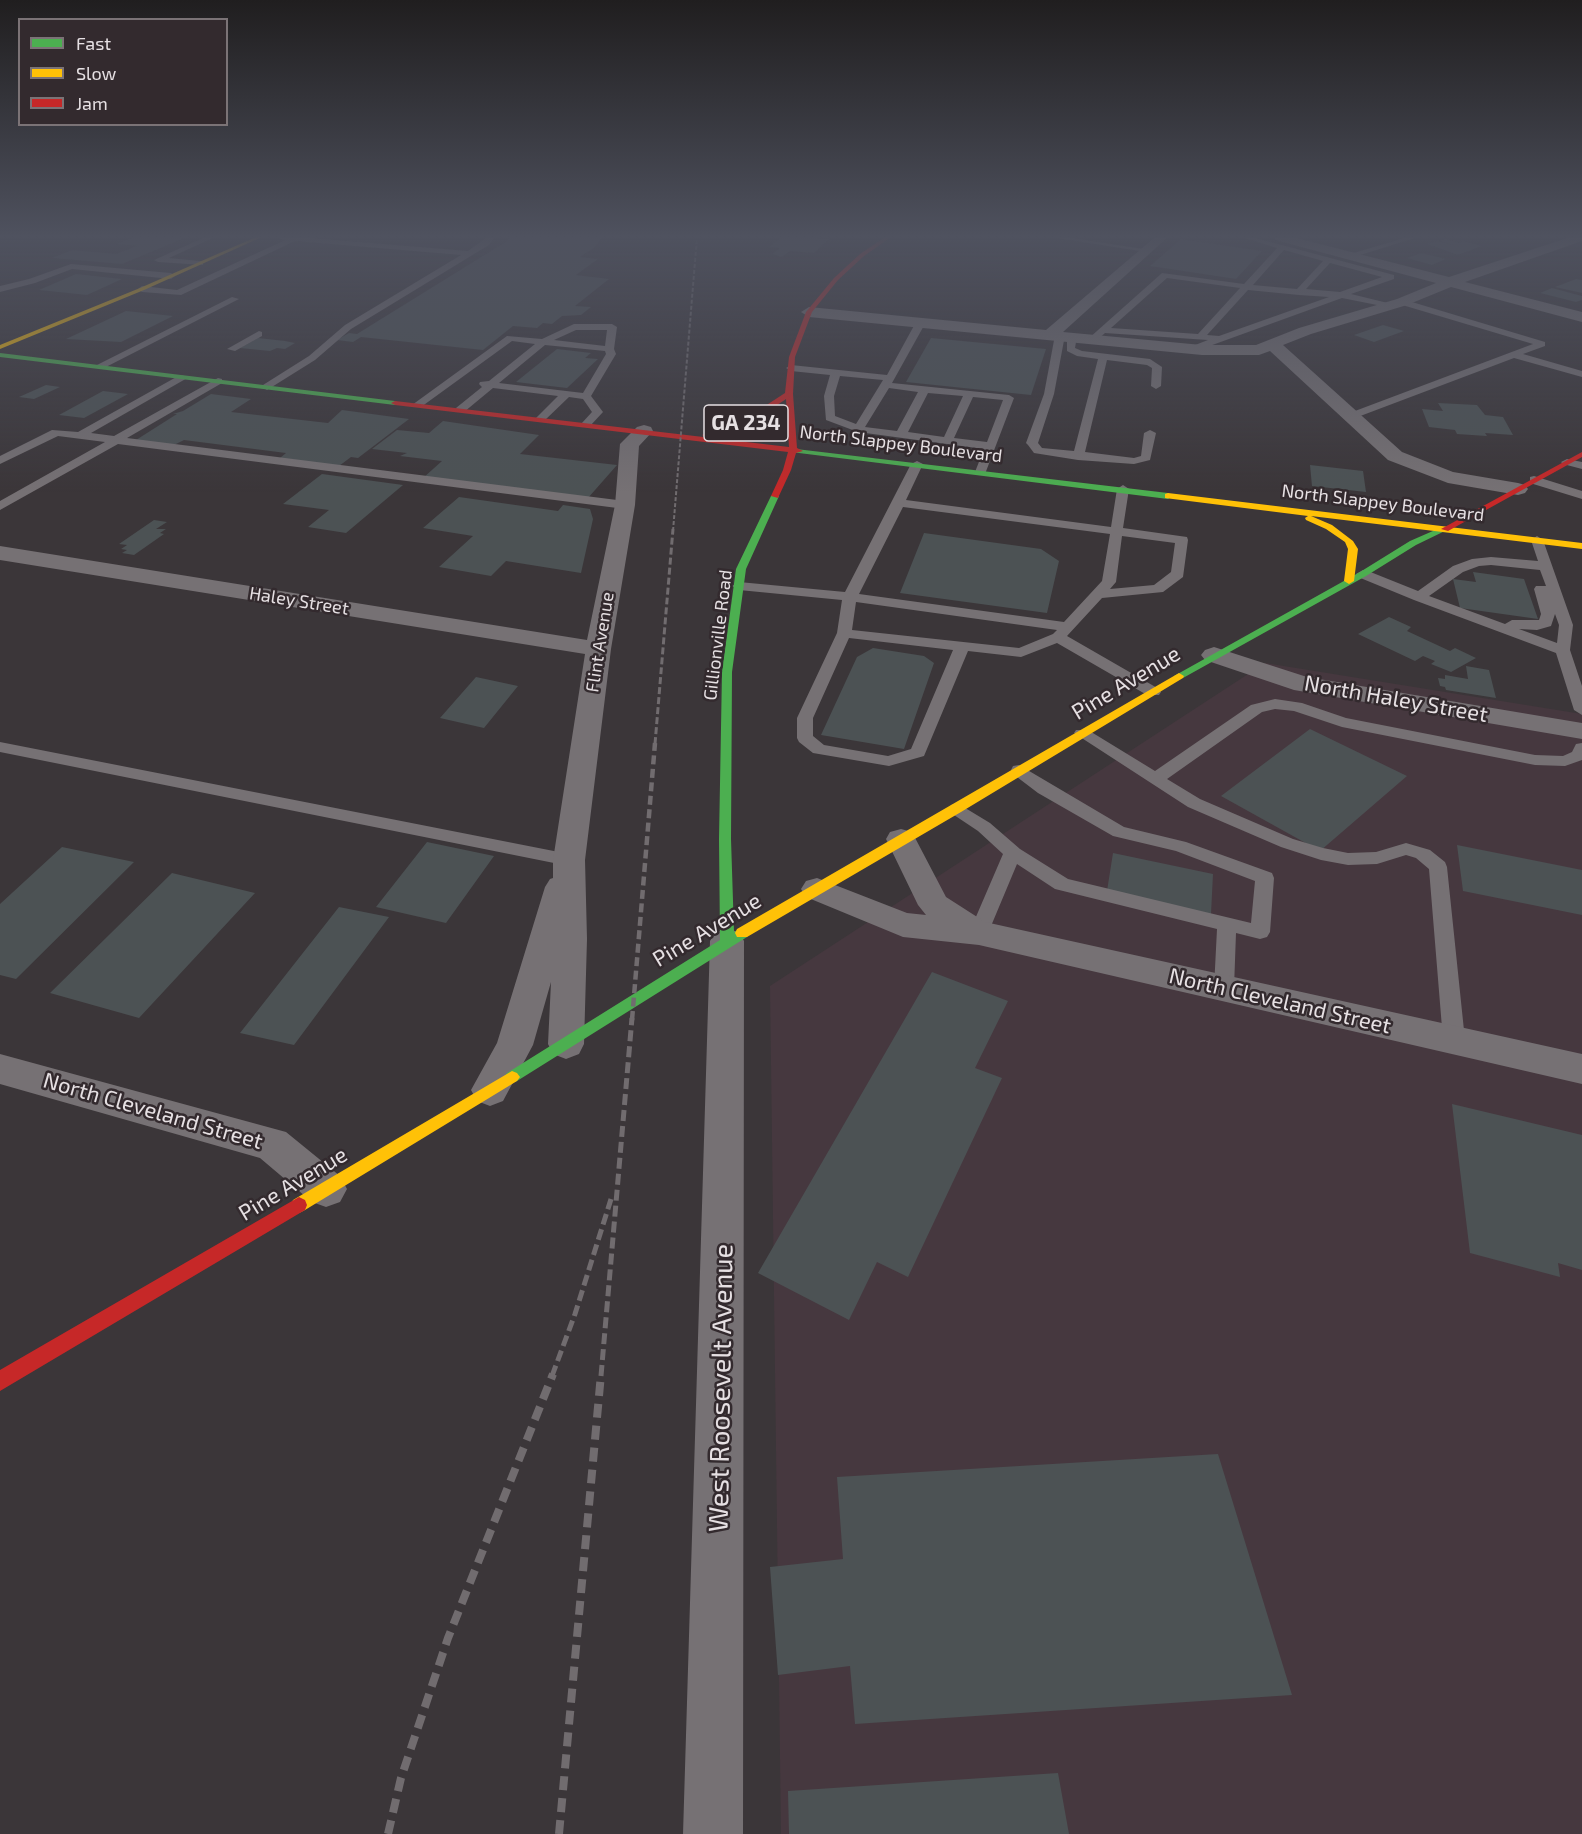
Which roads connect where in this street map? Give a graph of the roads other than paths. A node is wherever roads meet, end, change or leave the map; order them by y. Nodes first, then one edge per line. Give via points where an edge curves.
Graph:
1 (921, 322) edge
2 (60, 323) edge
3 (187, 323) edge
4 (355, 323) edge
5 (805, 323) edge
6 (927, 323) edge
7 (1074, 323) edge
8 (1111, 323) edge
9 (1215, 323) edge
10 (1265, 323) edge
11 (1333, 323) edge
12 (1466, 323) edge
13 (259, 334) dead end
14 (1098, 334) junction
15 (1061, 336) junction
16 (543, 342) junction
17 (1196, 343) junction
18 (1272, 344) junction
19 (0, 347) edge
20 (232, 349) dead end
21 (609, 349) junction
22 (1515, 354) junction
23 (0, 355) edge
24 (1103, 357) junction
25 (98, 367) junction
26 (790, 368) junction
27 (836, 373) junction
28 (1582, 374) edge
29 (184, 377) junction
30 (452, 380) junction
31 (218, 381) junction
32 (887, 382) junction
33 (491, 385) junction
34 (1156, 386) dead end
35 (267, 387) junction
36 (925, 389) junction
37 (566, 394) junction
38 (789, 394) junction
39 (969, 394) junction
40 (586, 396) junction
41 (417, 405) junction
42 (460, 410) junction
43 (1351, 416) junction
44 (540, 418) junction
45 (586, 424) junction
46 (858, 429) junction
47 (644, 431) junction
48 (1150, 433) dead end
49 (80, 435) junction
50 (900, 436) junction
51 (696, 438) junction
52 (116, 440) junction
53 (946, 441) junction
54 (991, 446) junction
55 (793, 449) junction
56 (1582, 454) edge
57 (1077, 457) junction
58 (0, 461) edge
59 (1568, 462) junction
60 (917, 464) junction
61 (1582, 466) edge
62 (981, 472) junction
63 (1526, 485) junction
64 (1123, 489) junction
65 (1582, 495) edge
66 (898, 503) junction
67 (625, 505) junction
68 (0, 507) edge
69 (1282, 508) junction
70 (1445, 529) junction
71 (1116, 533) junction
72 (1537, 540) junction
73 (1582, 546) edge
74 (0, 553) edge
75 (1546, 572) junction
76 (1362, 574) junction
77 (1348, 581) junction
78 (739, 586) junction
79 (1098, 594) junction
80 (850, 597) junction
81 (1419, 597) junction
82 (1485, 622) junction
83 (1062, 632) junction
84 (844, 633) junction
85 (962, 647) junction
86 (598, 649) junction
87 (1563, 650) junction
88 (1214, 655) junction
89 (1153, 692) junction
90 (1299, 695) junction
91 (1582, 710) edge
92 (1582, 731) edge
93 (1082, 733) junction
94 (0, 747) edge
95 (1582, 748) edge
96 (1019, 770) junction
97 (1155, 779) junction
98 (957, 809) junction
99 (1119, 832) junction
100 (902, 839) junction
101 (1148, 852) dead end
102 (1013, 853) junction
103 (1203, 856) junction
104 (1172, 858) dead end
105 (569, 860) junction
106 (817, 889) junction
107 (1227, 924) junction
108 (979, 933) junction
109 (727, 941) junction
110 (1224, 988) junction
111 (1454, 1040) junction
112 (566, 1044) junction
113 (0, 1068) edge
114 (1582, 1069) edge
115 (490, 1090) junction
116 (326, 1189) junction
117 (0, 1381) edge
118 (713, 1834) edge

1 - 32 lane
2 - 19 main road
3 - 25 lane
4 - 35 lane via 312,358
5 - 26 main road, Gillionville Road / GA 234
6 - 15 street
7 - 15 street
8 - 14 lane
9 - 17 lane
10 - 17 lane
11 - 18 street
12 - 22 lane via 1542,344
13 - 20 lane
14 - 15 street
14 - 17 street
15 - 24 lane via 1070,349 1080,354
15 - 57 lane via 1049,394 1032,443 1038,451
16 - 21 lane
16 - 21 lane via 574,327 612,327
16 - 30 lane via 510,338
16 - 33 lane
17 - 18 street via 1248,351
18 - 43 street
21 - 40 lane via 611,354
22 - 28 lane
22 - 43 lane
23 - 25 main road, North Slappey Boulevard
24 - 34 lane via 1150,362 1157,368
24 - 57 lane
25 - 29 main road, North Slappey Boulevard
26 - 27 lane
26 - 38 main road, Gillionville Road / GA 234
27 - 32 lane
27 - 46 lane via 829,396 830,418
29 - 31 main road, North Slappey Boulevard
29 - 49 lane
30 - 33 lane
30 - 41 lane
31 - 35 main road, North Slappey Boulevard
31 - 52 lane
32 - 36 lane
32 - 46 lane
33 - 37 lane
33 - 42 lane
35 - 41 main road, North Slappey Boulevard
36 - 39 lane
36 - 50 lane
37 - 40 lane
37 - 44 lane
38 - 51 main road, GA 234 via 745,423
38 - 55 main road, Gillionville Road / GA 234
39 - 53 lane
39 - 54 lane via 1009,398
40 - 45 lane via 598,412
41 - 42 main road, North Slappey Boulevard
42 - 44 main road, North Slappey Boulevard
43 - 63 street via 1395,456 1448,477
44 - 45 main road, North Slappey Boulevard
45 - 47 main road, North Slappey Boulevard
46 - 50 lane
47 - 51 main road, North Slappey Boulevard
47 - 67 street, Flint Avenue via 630,444
48 - 57 lane via 1146,458 1134,461
49 - 52 lane
49 - 58 lane via 56,432
50 - 53 lane
51 - 55 main road, North Slappey Boulevard
52 - 67 lane
52 - 68 lane
53 - 54 lane
54 - 62 lane
55 - 60 main road, North Slappey Boulevard
55 - 78 main road, Gillionville Road via 741,569
56 - 59 main road, Pine Avenue
59 - 61 lane
59 - 63 main road, Pine Avenue
60 - 62 main road, North Slappey Boulevard
60 - 66 lane
62 - 64 main road, North Slappey Boulevard
63 - 65 lane
63 - 70 main road, Pine Avenue
64 - 69 main road, North Slappey Boulevard
64 - 71 lane
66 - 71 lane
66 - 80 lane
67 - 86 street, Flint Avenue
69 - 70 main road, North Slappey Boulevard
69 - 77 main road via 1329,527 1349,541 1353,549
70 - 72 main road, North Slappey Boulevard
70 - 76 main road, Pine Avenue
71 - 79 lane via 1109,582
71 - 79 lane via 1182,540 1178,574 1158,589
72 - 73 main road, North Slappey Boulevard
72 - 75 lane
74 - 86 street, Haley Street
75 - 81 lane via 1477,562 1458,569
75 - 82 lane via 1540,584 1548,614 1546,623 1537,626
75 - 87 lane via 1566,625
76 - 77 main road, Pine Avenue
76 - 81 lane
77 - 88 main road, Pine Avenue
78 - 80 lane
78 - 109 main road, Gillionville Road via 728,672
79 - 83 lane
80 - 83 lane
80 - 84 lane
81 - 82 lane
82 - 87 lane
83 - 85 lane via 1021,653
83 - 89 lane
84 - 85 lane
84 - 85 lane via 805,718 805,738 819,749 889,761 918,752
86 - 105 street, Flint Avenue
87 - 91 lane
88 - 89 main road, Pine Avenue
88 - 90 street, North Haley Street
89 - 93 main road, Pine Avenue
90 - 92 street, North Haley Street
90 - 95 lane via 1342,722 1535,760 1565,761 1579,755
90 - 97 lane via 1257,708
93 - 96 main road, Pine Avenue
93 - 97 lane
94 - 105 lane
96 - 98 main road, Pine Avenue
96 - 99 lane
97 - 111 lane via 1194,803 1321,854 1348,859 1377,858 1406,849 1423,854 1438,867
98 - 100 main road, Pine Avenue
98 - 102 lane
99 - 101 lane via 1133,848
99 - 103 lane via 1180,846
100 - 106 main road, Pine Avenue
100 - 108 street, North Cleveland Street via 934,905
102 - 107 lane via 1062,884
102 - 108 lane
103 - 104 lane
103 - 107 lane via 1265,878 1260,932
105 - 112 street, Flint Avenue
105 - 115 street, Flint Avenue via 515,1045
106 - 108 street, North Cleveland Street via 903,926
106 - 109 main road, Pine Avenue
107 - 110 lane
108 - 110 street, North Cleveland Street
109 - 112 main road, Pine Avenue
109 - 118 street, West Roosevelt Avenue
110 - 111 street, North Cleveland Street
111 - 114 street, North Cleveland Street
112 - 115 main road, Pine Avenue
113 - 116 street, North Cleveland Street via 272,1144
115 - 116 main road, Pine Avenue
116 - 117 main road, Pine Avenue

